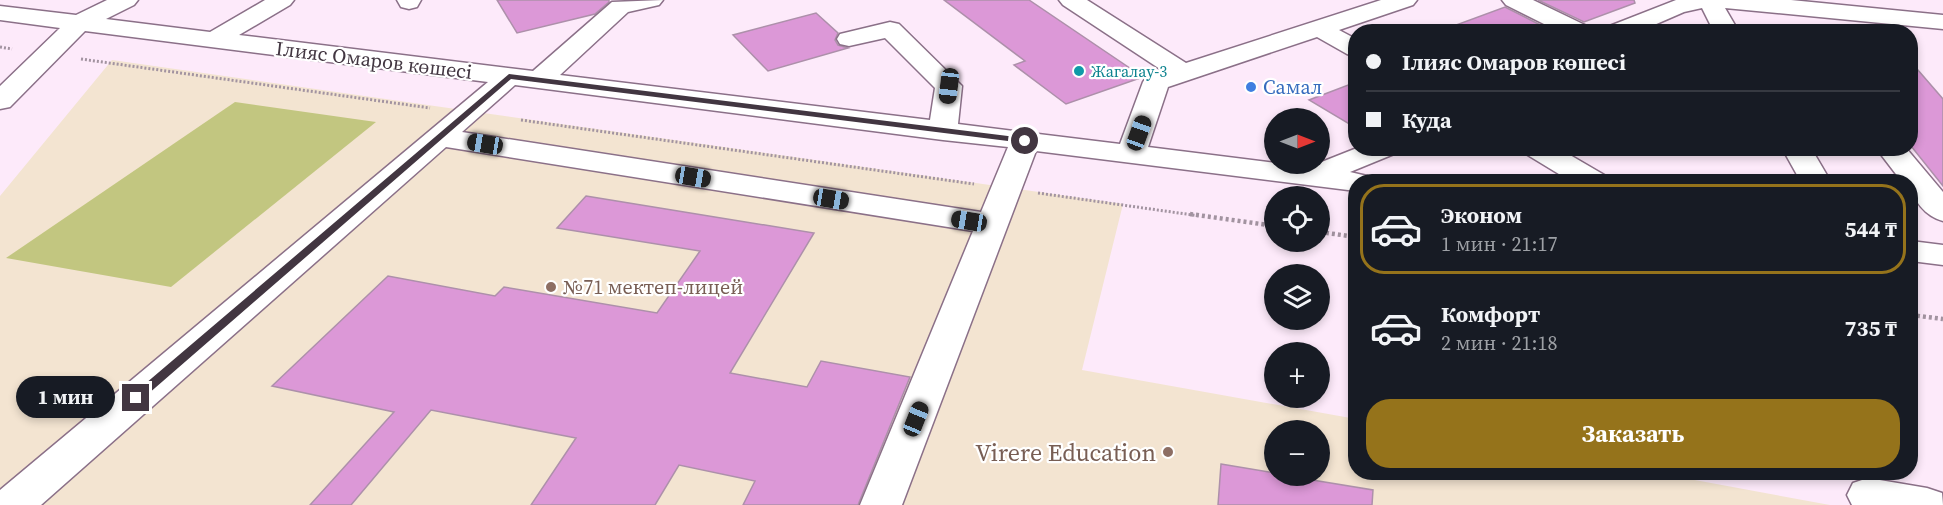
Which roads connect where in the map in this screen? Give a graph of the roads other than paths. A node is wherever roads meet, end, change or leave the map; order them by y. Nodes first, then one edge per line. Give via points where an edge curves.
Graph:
1 (4, 0) edge
2 (126, 0) edge
3 (282, 0) edge
4 (1071, 0) edge
5 (1405, 0) edge
6 (1514, 0) edge
7 (1707, 0) edge
8 (1719, 0) edge
9 (1844, 0) edge
10 (641, 1) edge
11 (0, 2) edge
12 (1780, 3) edge
13 (1943, 9) edge
14 (0, 13) edge
15 (1943, 22) edge
16 (80, 23) junction
17 (1564, 24) edge
18 (1635, 24) edge
19 (1722, 24) edge
20 (1795, 24) edge
21 (1320, 29) junction
22 (849, 39) dead end
23 (214, 40) junction
24 (1348, 45) edge
25 (1182, 72) junction
26 (524, 78) junction
27 (0, 101) edge
28 (943, 131) junction
29 (439, 137) junction
30 (1025, 141) junction
31 (1131, 154) junction
32 (1364, 156) edge
33 (1550, 156) edge
34 (1801, 156) edge
35 (1897, 156) edge
36 (1581, 174) edge
37 (1811, 174) edge
38 (1912, 174) edge
39 (1311, 177) junction
40 (1348, 181) edge
41 (1918, 182) edge
42 (1943, 212) edge
43 (993, 224) junction
44 (1918, 252) edge
45 (1943, 255) edge
46 (1866, 491) edge
47 (12, 505) edge
48 (881, 505) edge
49 (1928, 505) edge

1 - 11 street
2 - 16 street
3 - 23 street
4 - 25 street
5 - 21 street
6 - 17 street
7 - 18 street via 1676,7
7 - 19 street
8 - 12 street
9 - 13 street
10 - 26 street via 620,7
12 - 15 street
12 - 20 street
14 - 16 street, Ілияс Омаров көшесі
16 - 23 street, Ілияс Омаров көшесі
16 - 27 street
21 - 24 street
21 - 25 street
22 - 28 street via 890,29 949,86
23 - 26 street, Ілияс Омаров көшесі
25 - 31 street via 1156,82
26 - 28 street, Ілияс Омаров көшесі
26 - 29 street via 467,113
28 - 30 street, Ілияс Омаров көшесі
29 - 43 street
29 - 47 street
30 - 31 street, Ілияс Омаров көшесі
30 - 43 street
31 - 39 street, Ілияс Омаров көшесі
32 - 39 street
33 - 36 street
34 - 37 street
35 - 38 street
39 - 40 street, Ілияс Омаров көшесі
41 - 42 street
43 - 48 street
44 - 45 street
46 - 49 street

